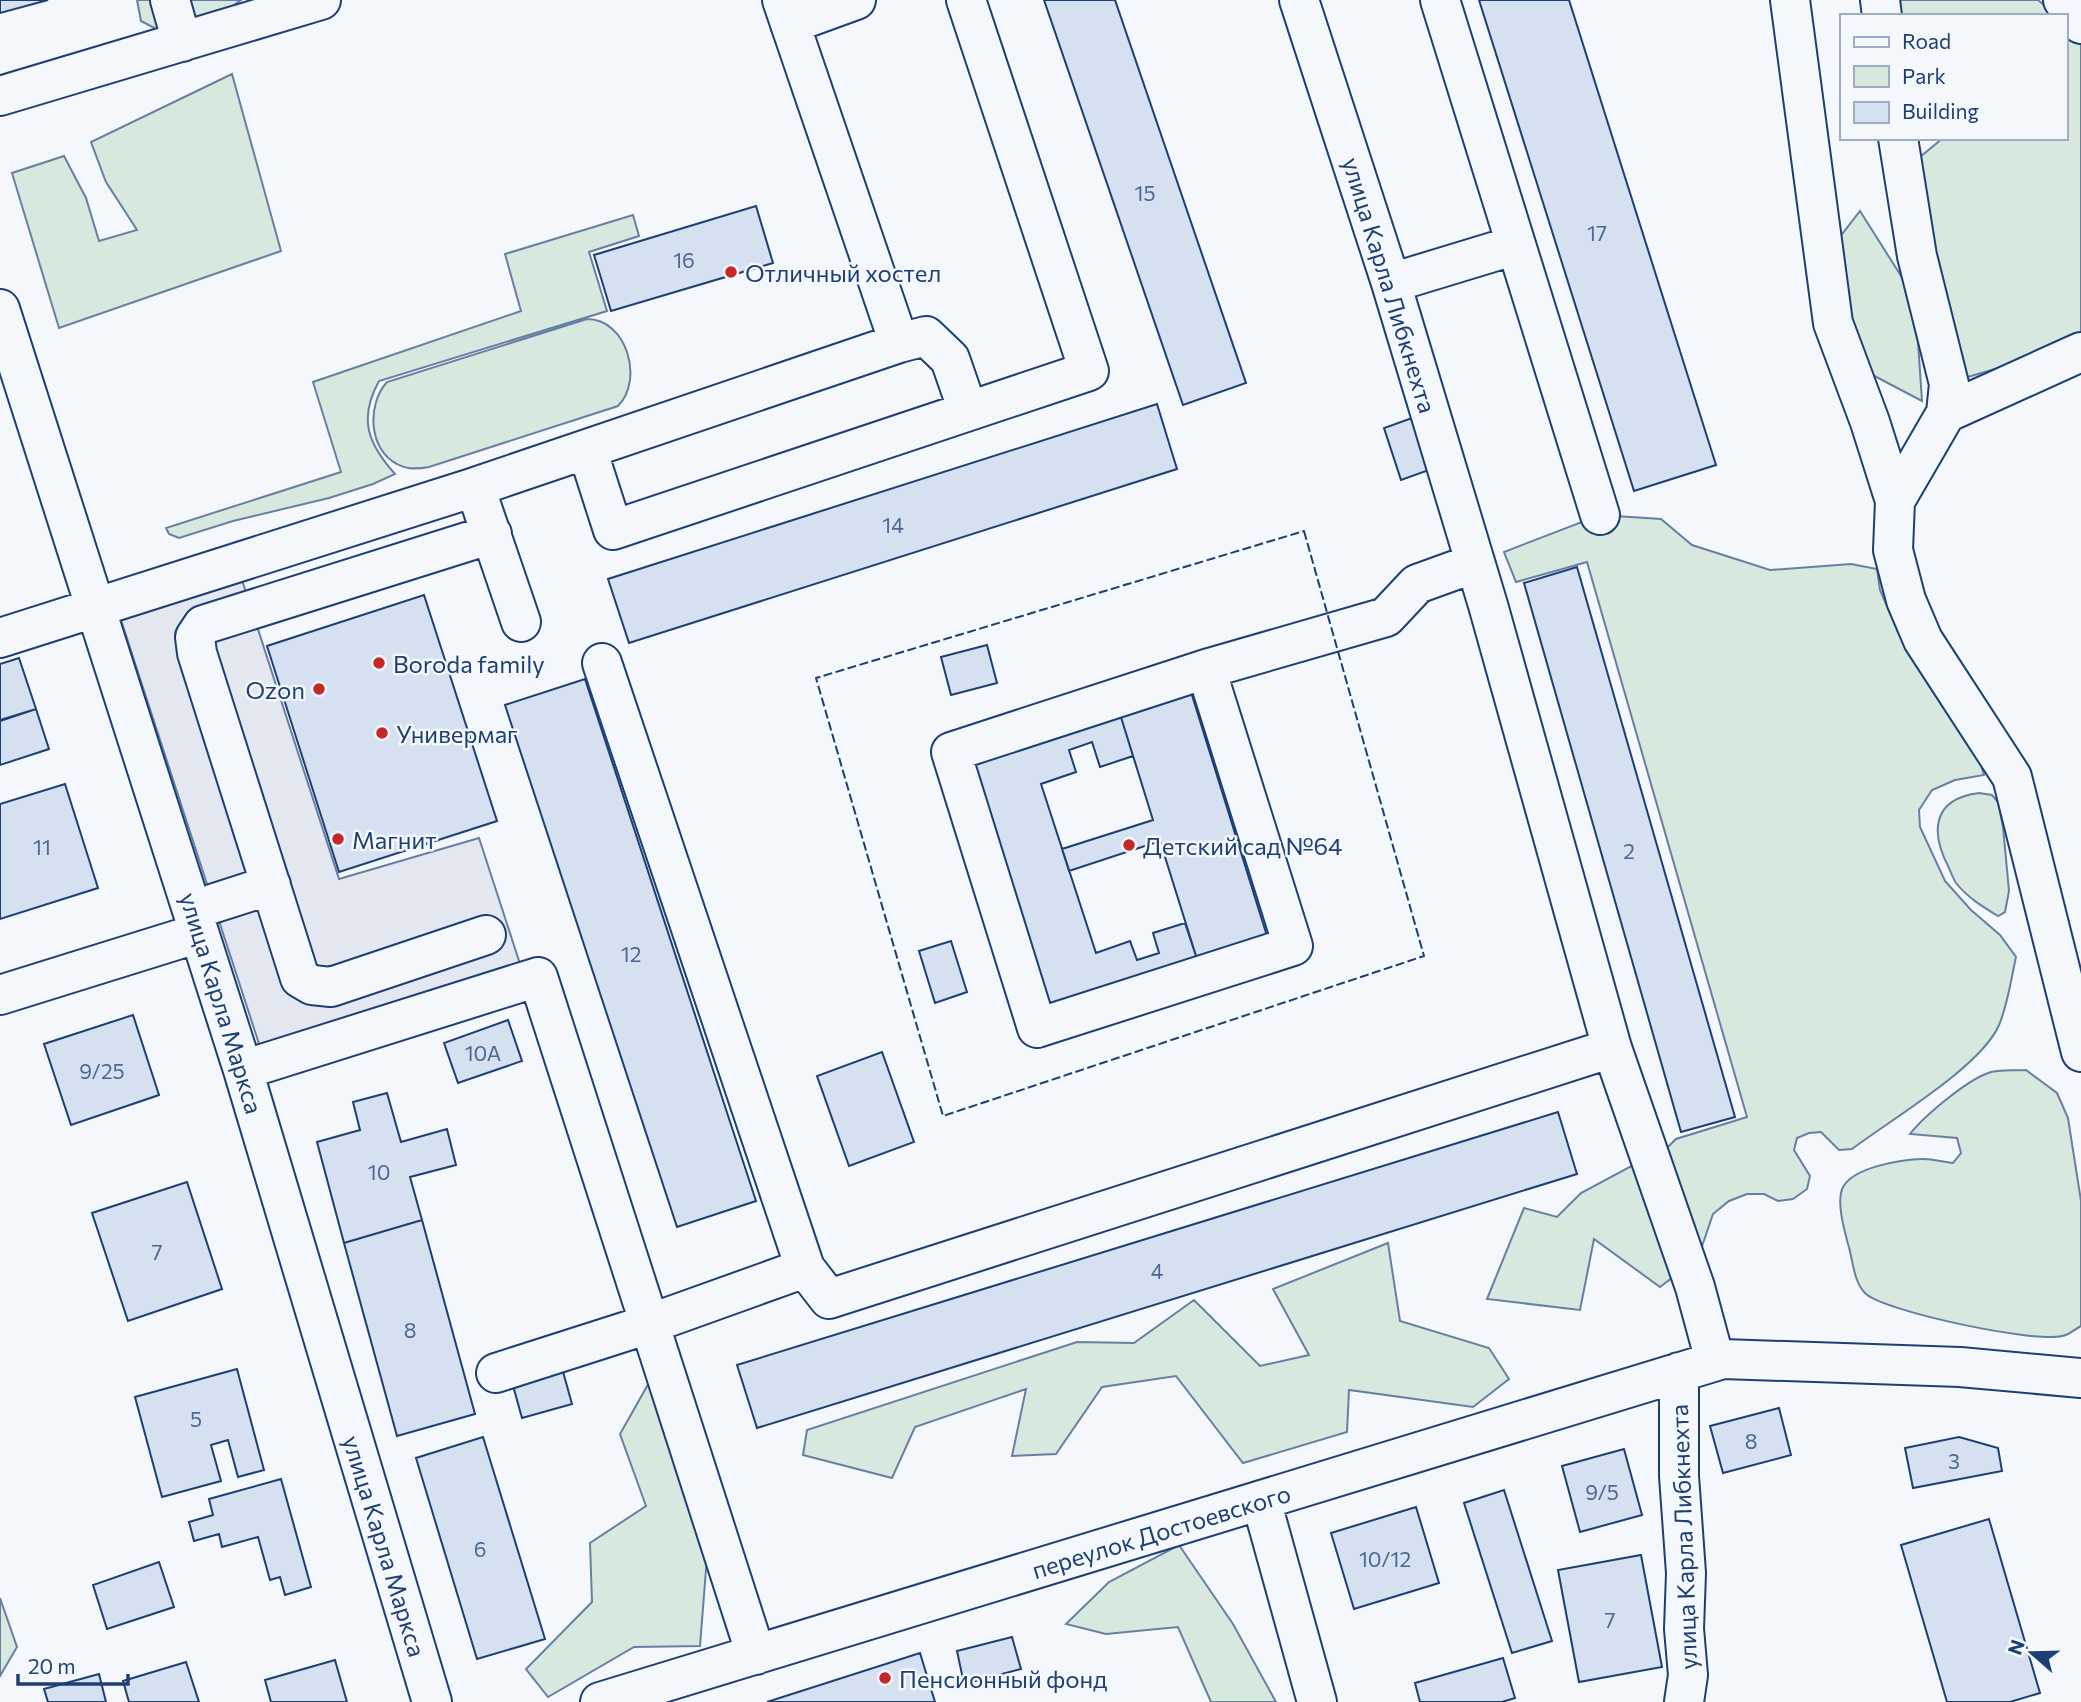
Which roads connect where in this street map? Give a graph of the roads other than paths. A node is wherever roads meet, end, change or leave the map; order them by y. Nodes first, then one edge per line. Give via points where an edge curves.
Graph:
1 (170, 0) edge
2 (321, 0) edge
3 (856, 0) edge
4 (967, 0) edge
5 (1299, 0) edge
6 (1440, 0) edge
7 (1790, 0) edge
8 (2063, 0) edge
9 (786, 12) edge
10 (2081, 24) edge
11 (182, 42) junction
12 (0, 96) edge
13 (1898, 140) edge
14 (1516, 245) junction
15 (1391, 283) junction
16 (0, 309) edge
17 (899, 343) junction
18 (2081, 352) edge
19 (968, 411) junction
20 (1946, 412) junction
21 (587, 449) junction
22 (475, 487) junction
23 (1895, 501) junction
24 (1600, 515) dead end
25 (492, 534) junction
26 (1476, 567) junction
27 (95, 608) junction
28 (521, 622) dead end
29 (0, 638) edge
30 (602, 663) dead end
31 (1206, 669) junction
32 (271, 885) junction
33 (196, 921) junction
34 (486, 935) dead end
35 (0, 995) edge
36 (1612, 1048) junction
37 (2081, 1052) edge
38 (243, 1070) junction
39 (805, 1268) junction
40 (649, 1324) junction
41 (1719, 1360) junction
42 (1679, 1372) junction
43 (496, 1373) dead end
44 (2081, 1378) edge
45 (1261, 1500) junction
46 (756, 1655) junction
47 (432, 1702) edge
48 (600, 1702) edge
49 (1317, 1702) edge
50 (1684, 1702) edge

1 - 11 street
2 - 11 street
3 - 9 street
4 - 19 street via 1089,371
5 - 15 street, улица Карла Либкнехта
6 - 14 street
7 - 23 street via 1833,323
8 - 10 street
9 - 17 street
11 - 12 street
13 - 20 street via 1917,256 1949,384
14 - 15 street
14 - 24 street
15 - 26 street, улица Карла Либкнехта
16 - 27 street, улица Карла Маркса
17 - 19 street via 926,336 950,359
17 - 21 street
18 - 20 street
19 - 21 street via 613,530
20 - 23 street
21 - 22 street
22 - 25 street
22 - 27 street
23 - 37 street via 1893,550 1906,600 1923,640 2012,777
25 - 28 street
25 - 32 street via 203,625 195,636
26 - 31 street via 1417,584 1386,617
26 - 36 street, улица Карла Либкнехта
27 - 29 street
27 - 33 street, улица Карла Маркса
30 - 39 street
31 - 31 street via 951,752 1037,1028 1293,946
32 - 33 street
32 - 34 street via 300,978 312,985 331,987
33 - 35 street
33 - 38 street, улица Карла Маркса
36 - 39 street via 829,1299
36 - 41 street, улица Карла Либкнехта
38 - 40 street via 538,977
38 - 47 street, улица Карла Маркса
39 - 40 street
40 - 43 street
40 - 46 street
41 - 42 street, переулок Достоевского
41 - 44 street, переулок Достоевского via 1961,1367
42 - 45 street, переулок Достоевского
42 - 50 street, улица Карла Либкнехта via 1688,1675
45 - 46 street, переулок Достоевского
45 - 49 street
46 - 48 street, переулок Достоевского

